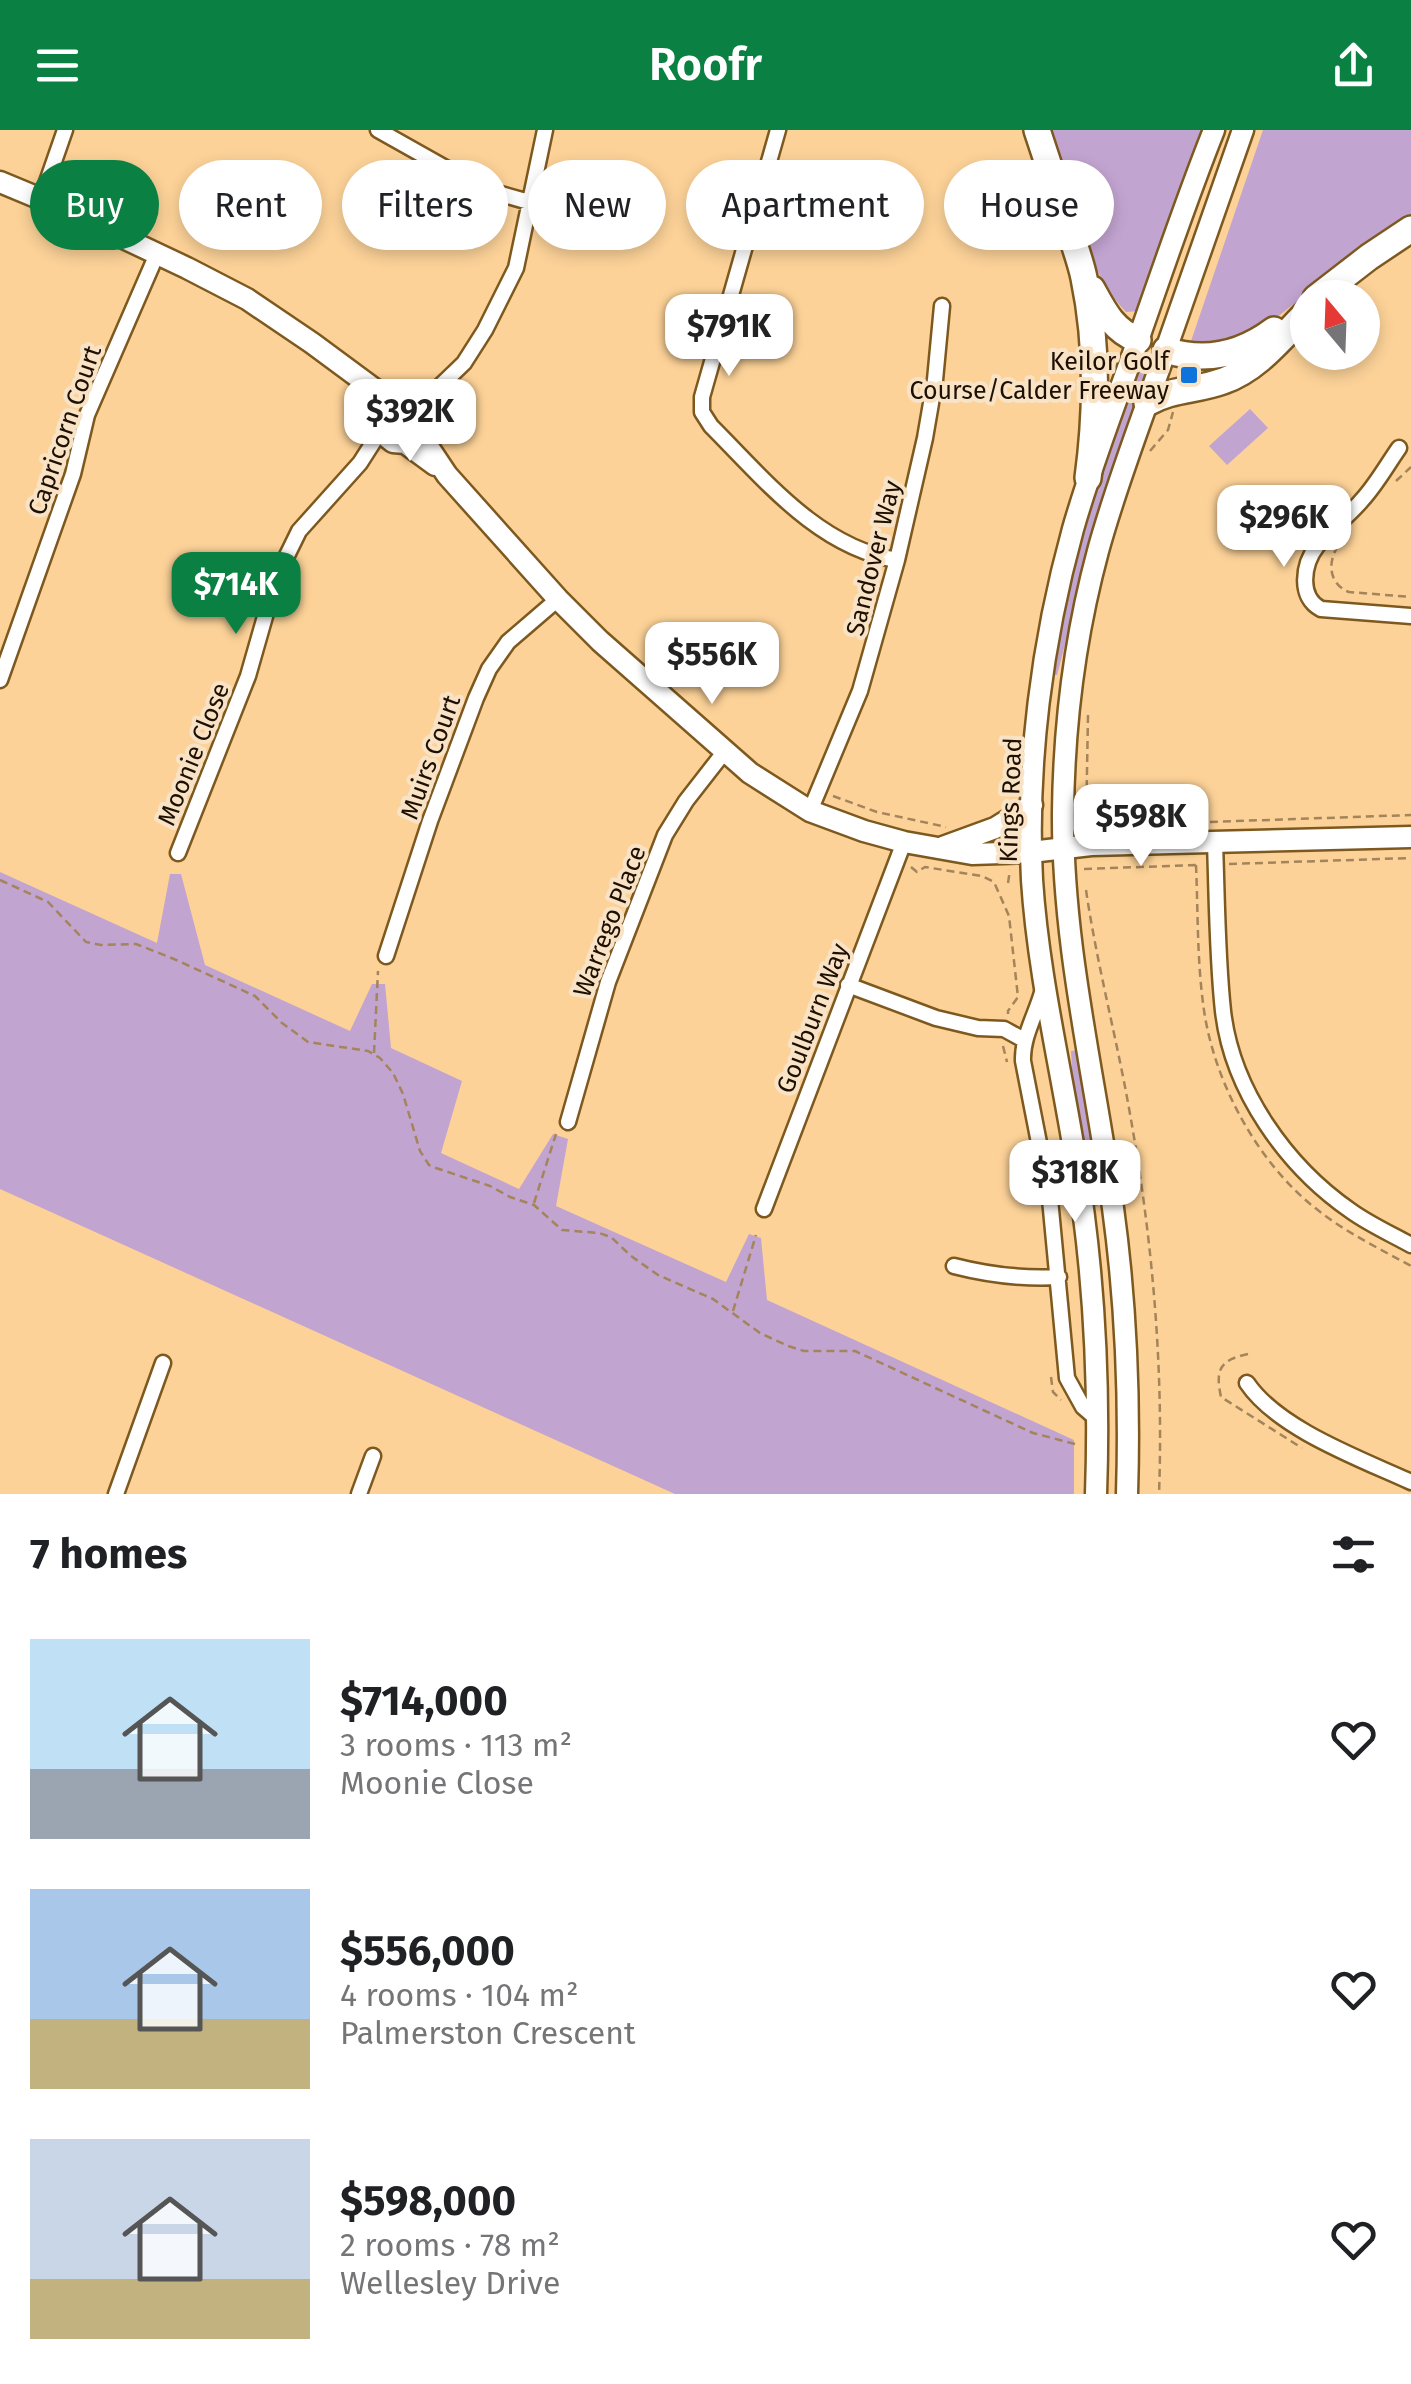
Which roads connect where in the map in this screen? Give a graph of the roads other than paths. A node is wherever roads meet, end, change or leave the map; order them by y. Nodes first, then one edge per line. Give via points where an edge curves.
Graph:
1 (65, 130) edge
2 (378, 130) edge
3 (545, 130) edge
4 (778, 130) edge
5 (1037, 130) edge
6 (1214, 130) edge
7 (1244, 130) edge
8 (55, 160) edge
9 (539, 160) edge
10 (0, 182) edge
11 (30, 194) edge
12 (528, 201) edge
13 (528, 211) edge
14 (1411, 229) edge
15 (149, 250) edge
16 (158, 254) junction
17 (1084, 276) junction
18 (1341, 280) edge
19 (942, 306) dead end
20 (1290, 320) edge
21 (1290, 328) edge
22 (1138, 340) junction
23 (1166, 350) junction
24 (349, 372) junction
25 (437, 389) junction
26 (1147, 403) junction
27 (402, 406) junction
28 (383, 424) junction
29 (411, 435) junction
30 (1400, 448) dead end
31 (360, 463) junction
32 (1088, 478) junction
33 (898, 560) junction
34 (558, 599) junction
35 (1411, 616) edge
36 (0, 680) edge
37 (725, 751) junction
38 (814, 801) junction
39 (1032, 805) junction
40 (1411, 836) edge
41 (1078, 840) junction
42 (1215, 842) junction
43 (936, 849) junction
44 (900, 851) junction
45 (178, 853) dead end
46 (1022, 853) junction
47 (386, 956) road end
48 (1044, 984) junction
49 (848, 985) junction
50 (1024, 1040) junction
51 (568, 1122) road end
52 (764, 1209) dead end
53 (1411, 1245) edge
54 (954, 1266) dead end
55 (1059, 1277) junction
56 (162, 1363) dead end
57 (1247, 1383) dead end
58 (1098, 1420) junction
59 (1128, 1422) junction
60 (373, 1456) dead end
61 (1411, 1482) edge
62 (116, 1494) edge
63 (359, 1494) edge
64 (1096, 1494) edge
65 (1127, 1494) edge

1 - 8 street
2 - 12 street via 483,189
3 - 9 street
4 - 33 street via 702,412 797,511 840,541
5 - 17 highway
6 - 22 main road, Kings Road
7 - 23 main road
10 - 11 main road
13 - 25 street via 516,268 493,315 464,363
14 - 18 highway
15 - 16 main road
16 - 24 main road via 247,300
16 - 36 street, Capricorn Court via 88,415
17 - 22 highway via 1110,321
17 - 32 highway via 1096,369
19 - 33 street, Sandover Way via 926,438
20 - 23 highway via 1240,350 1190,356
21 - 26 highway via 1246,371
22 - 23 main road
22 - 32 main road, Kings Road
23 - 26 main road
24 - 27 main road
24 - 28 main road
25 - 27 street
25 - 29 street
26 - 41 main road via 1099,549 1078,640 1064,772
27 - 28 main road via 388,410
27 - 29 main road via 416,412
28 - 29 main road via 388,438
28 - 31 street, Moonie Close
29 - 31 street, Moonie Close
29 - 34 main road via 418,451
30 - 35 street via 1364,499 1315,548 1304,582 1321,609
31 - 45 street, Moonie Close via 300,531 276,578 248,676
32 - 39 main road, Kings Road via 1048,639
33 - 38 street, Sandover Way via 860,691
34 - 37 main road
34 - 47 street, Muirs Court via 489,668
37 - 38 main road via 772,788
37 - 51 street, Warrego Place via 665,835 608,982
38 - 44 main road
39 - 43 main road via 996,828
39 - 46 main road, Kings Road
40 - 42 main road
41 - 42 main road
41 - 46 main road
41 - 59 main road via 1066,910 1113,1207
42 - 53 street via 1223,1014 1239,1073 1266,1124 1310,1178 1352,1212
43 - 44 main road
43 - 46 main road
44 - 49 street, Goulburn Way
46 - 48 main road, Kings Road
48 - 50 street
48 - 58 main road, Kings Road via 1084,1220
49 - 50 street via 936,1018 1004,1028
49 - 52 street, Goulburn Way
50 - 55 street
54 - 55 street via 1000,1276
55 - 58 street via 1067,1378
56 - 62 street
57 - 61 street via 1269,1408 1320,1439
58 - 59 main road
58 - 64 main road, Kings Road
59 - 65 main road
60 - 63 street

